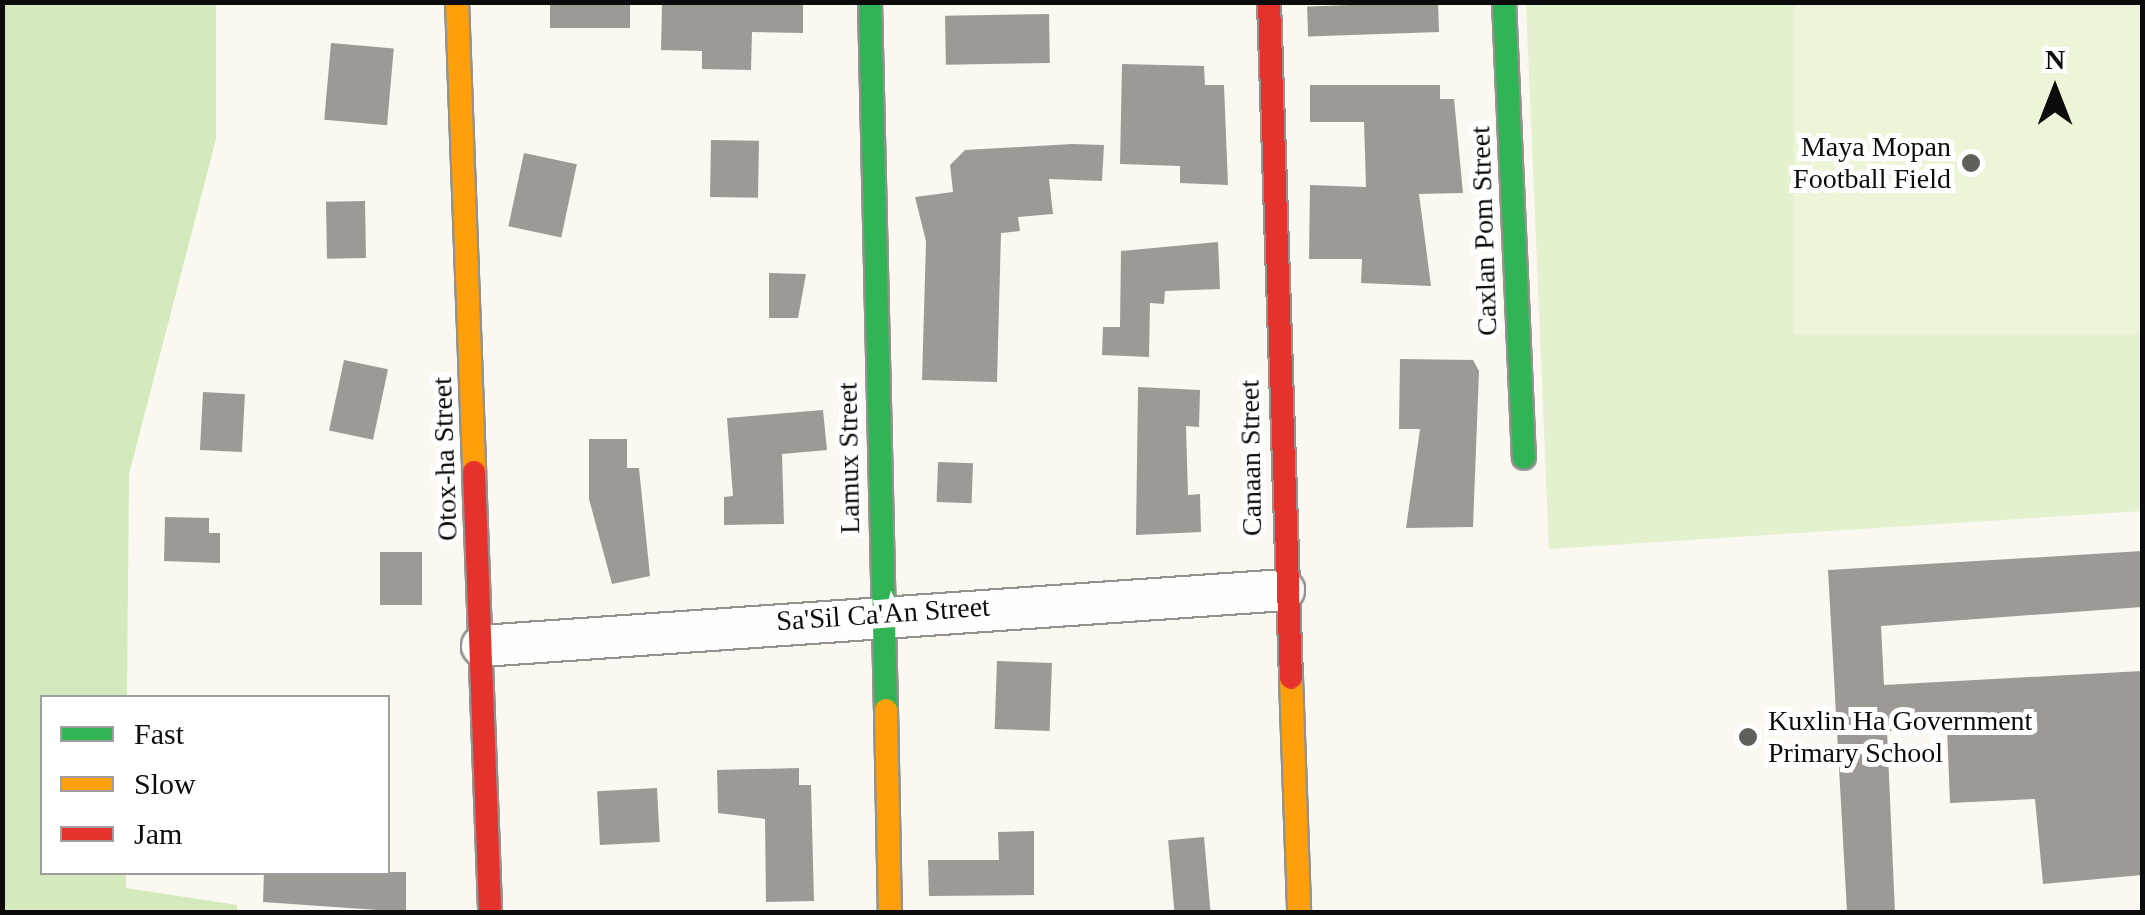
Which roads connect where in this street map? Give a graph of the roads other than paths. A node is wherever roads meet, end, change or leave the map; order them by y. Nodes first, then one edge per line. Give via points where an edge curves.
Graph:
1 (457, 2) edge
2 (870, 2) edge
3 (1270, 2) edge
4 (1504, 2) edge
5 (1524, 458) dead end
6 (1284, 590) junction
7 (882, 612) junction
8 (482, 646) junction
9 (490, 912) edge
10 (890, 912) edge
11 (1299, 912) edge

1 - 8 street, Otox-ha Street
2 - 7 street, Lamux Street
3 - 6 street, Canaan Street
4 - 5 street, Caxlan Pom Street
6 - 7 street, Sa'Sil Ca'An Street
6 - 11 street, Canaan Street
7 - 8 street, Sa'Sil Ca'An Street
7 - 10 street, Lamux Street
8 - 9 street, Otox-ha Street

